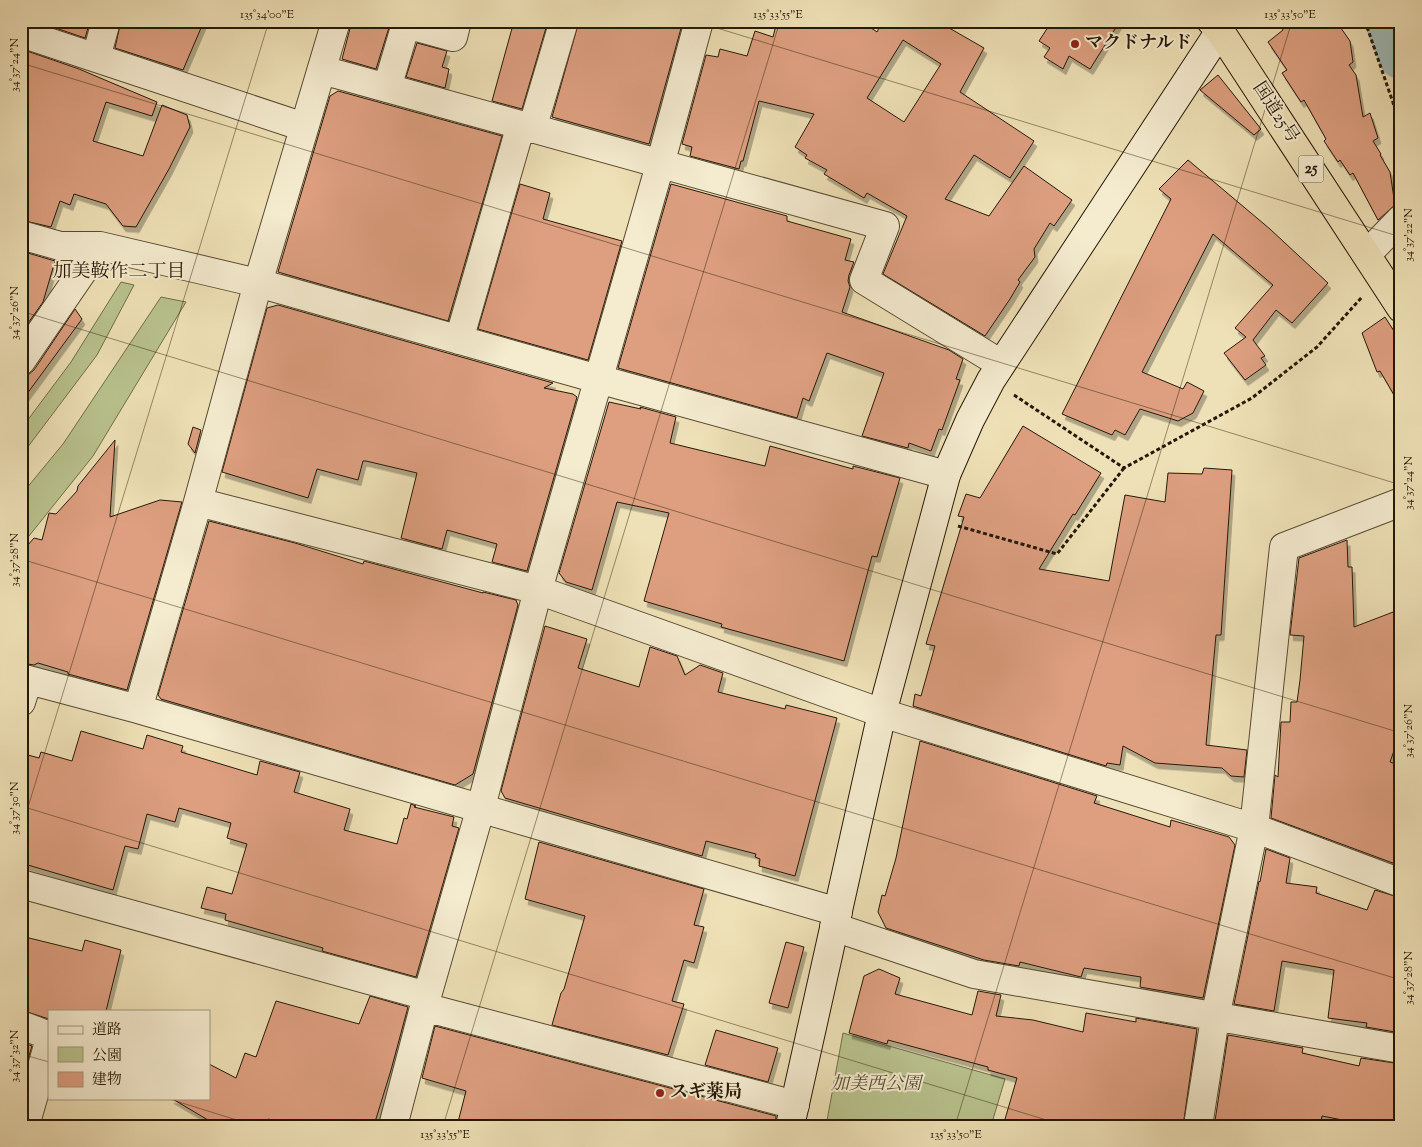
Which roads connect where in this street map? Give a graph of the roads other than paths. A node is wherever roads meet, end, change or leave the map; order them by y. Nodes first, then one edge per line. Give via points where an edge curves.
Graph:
1 (106, 21) edge
2 (336, 21) edge
3 (457, 21) edge
4 (564, 21) edge
5 (699, 21) edge
6 (1216, 26) edge
7 (21, 34) edge
8 (96, 58) junction
9 (322, 70) junction
10 (387, 88) junction
11 (304, 127) junction
12 (526, 127) junction
13 (660, 165) junction
14 (1401, 219) edge
15 (21, 234) edge
16 (100, 246) junction
17 (1367, 254) junction
18 (258, 283) junction
19 (1401, 308) edge
20 (459, 340) junction
21 (21, 361) edge
22 (996, 372) junction
23 (598, 379) junction
24 (946, 475) junction
25 (198, 502) junction
26 (1401, 502) edge
27 (538, 590) junction
28 (24, 687) edge
29 (138, 708) junction
30 (882, 713) junction
31 (481, 807) junction
32 (1254, 828) junction
33 (1401, 883) edge
34 (21, 884) edge
35 (836, 919) junction
36 (426, 1002) junction
37 (1215, 1018) junction
38 (21, 1025) edge
39 (1401, 1049) edge
40 (793, 1115) edge
41 (24, 1126) edge
42 (393, 1126) edge
43 (1198, 1126) edge

1 - 8 street
2 - 9 street
3 - 10 street via 453,37 406,24
4 - 12 street
5 - 13 street
6 - 17 highway, 国道25号 / 25
6 - 22 street
7 - 8 street
8 - 11 street
9 - 10 street
9 - 11 street
10 - 12 street
11 - 18 street
12 - 13 street
12 - 20 street
13 - 22 street via 885,226 864,280
13 - 23 street
14 - 17 street
15 - 16 street via 60,246
16 - 18 street
16 - 21 street
17 - 19 highway, 国道25号 / 25
18 - 20 street
18 - 25 street
20 - 23 street
22 - 24 street
23 - 24 street
23 - 27 street
24 - 30 street
25 - 27 street
25 - 29 street
26 - 32 street via 1284,547
27 - 30 street
27 - 31 street
28 - 29 street
29 - 31 street
30 - 32 street
30 - 35 street
31 - 35 street
31 - 36 street
32 - 33 street
32 - 37 street
34 - 36 street
35 - 37 street via 974,974
35 - 40 street
36 - 40 street
36 - 42 street
37 - 39 street
37 - 43 street
38 - 41 street via 42,1033 48,1042

